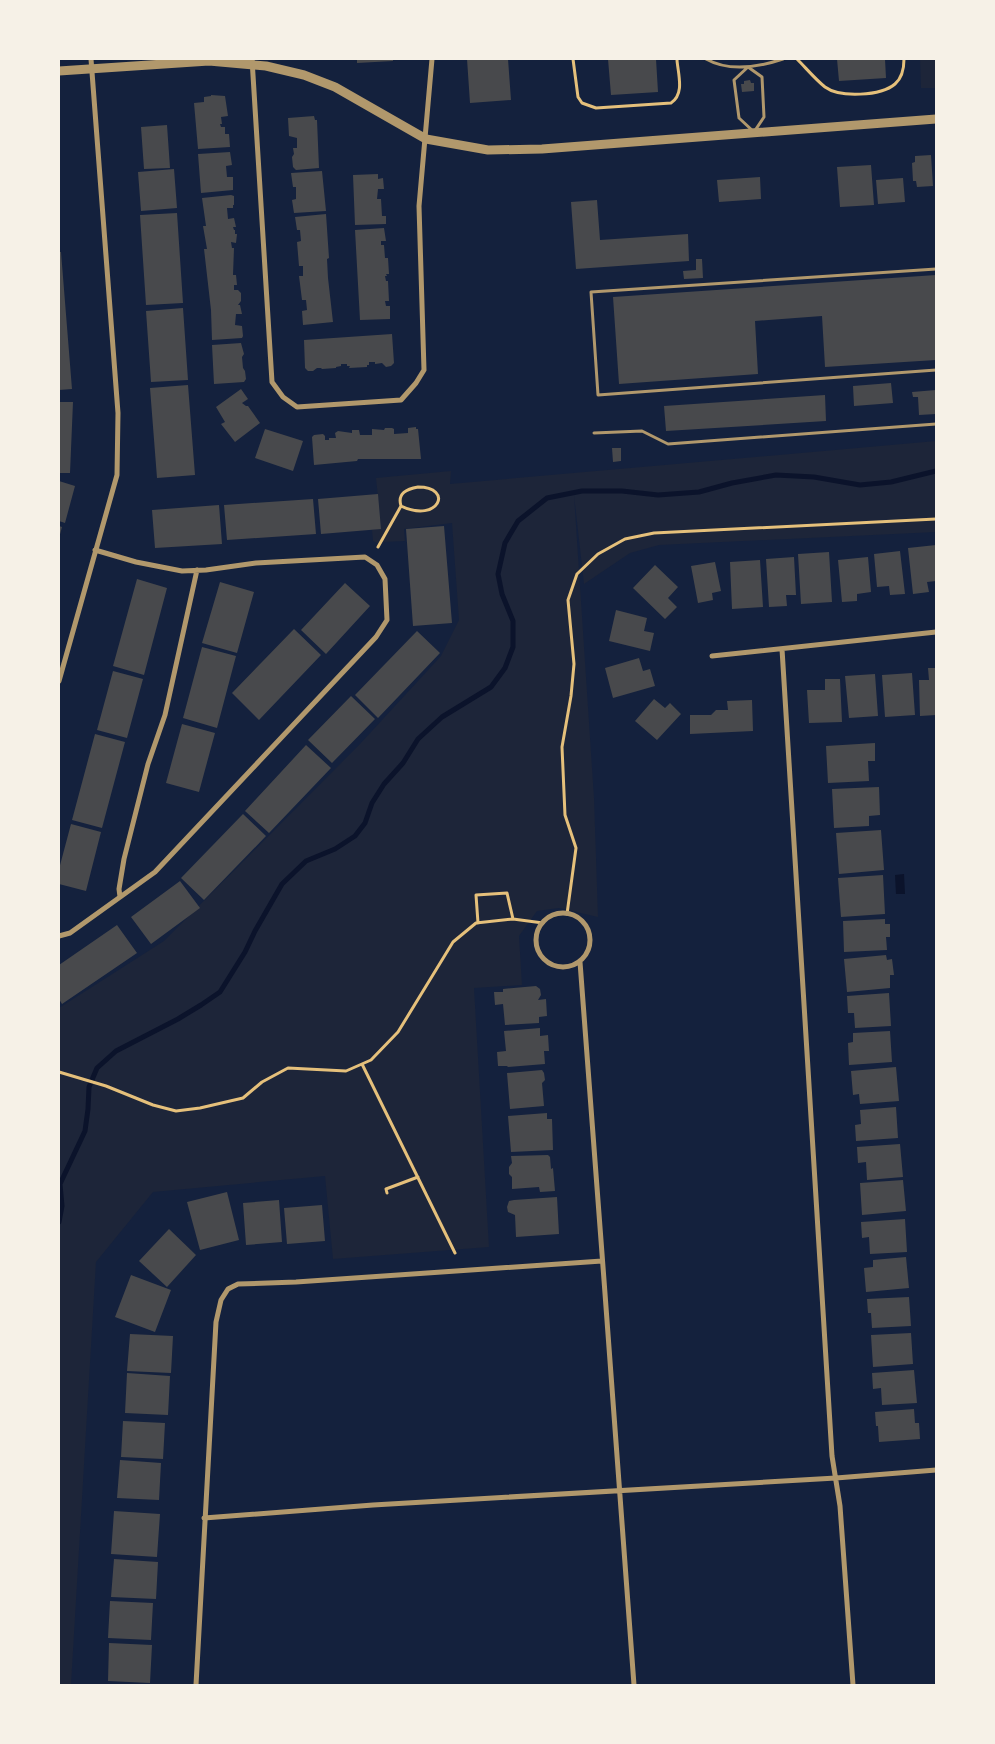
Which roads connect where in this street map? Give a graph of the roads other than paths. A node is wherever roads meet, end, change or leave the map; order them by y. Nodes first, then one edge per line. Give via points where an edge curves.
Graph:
1 (90, 59) edge
2 (432, 59) edge
3 (706, 59) edge
4 (783, 59) edge
5 (253, 62) edge
6 (748, 67) junction
7 (91, 69) junction
8 (59, 70) edge
9 (936, 119) edge
10 (754, 132) junction
11 (426, 139) junction
12 (936, 269) edge
13 (936, 370) edge
14 (936, 424) edge
15 (594, 434) dead end
16 (95, 550) junction
17 (197, 570) junction
18 (936, 632) edge
19 (782, 649) junction
20 (712, 656) dead end
21 (59, 677) edge
22 (120, 897) junction
23 (59, 936) edge
24 (580, 962) junction
25 (602, 1261) junction
26 (936, 1470) edge
27 (836, 1478) junction
28 (621, 1490) junction
29 (204, 1518) junction
30 (196, 1685) edge
31 (634, 1685) edge
32 (853, 1685) edge

1 - 7 street
2 - 11 street
3 - 6 lane
4 - 6 lane
5 - 7 street via 208,61
5 - 11 street via 335,87
5 - 11 street via 272,382 296,407 401,400 424,370 419,206
6 - 10 lane via 762,77 764,94 764,117
6 - 10 lane via 734,80 739,118
7 - 8 street
7 - 16 street via 118,412 116,475
9 - 10 street
10 - 11 street via 497,150
12 - 13 lane via 590,292 598,395
14 - 15 lane via 668,444 642,431
16 - 17 street via 156,567
16 - 21 street
17 - 22 street via 165,715 148,764 124,859
17 - 22 street via 365,557 377,565 386,579 387,620 376,637 155,872
18 - 19 street
19 - 20 street
19 - 27 street via 832,1456
22 - 23 street via 70,932
24 - 24 street via 566,967 556,966 542,956 536,939 543,923 550,917 558,914 575,916 588,928 590,946
24 - 25 street
25 - 28 street
25 - 29 street via 238,1284 228,1289 216,1322
26 - 27 street
27 - 28 street
27 - 32 street
28 - 29 street
28 - 31 street
29 - 30 street

